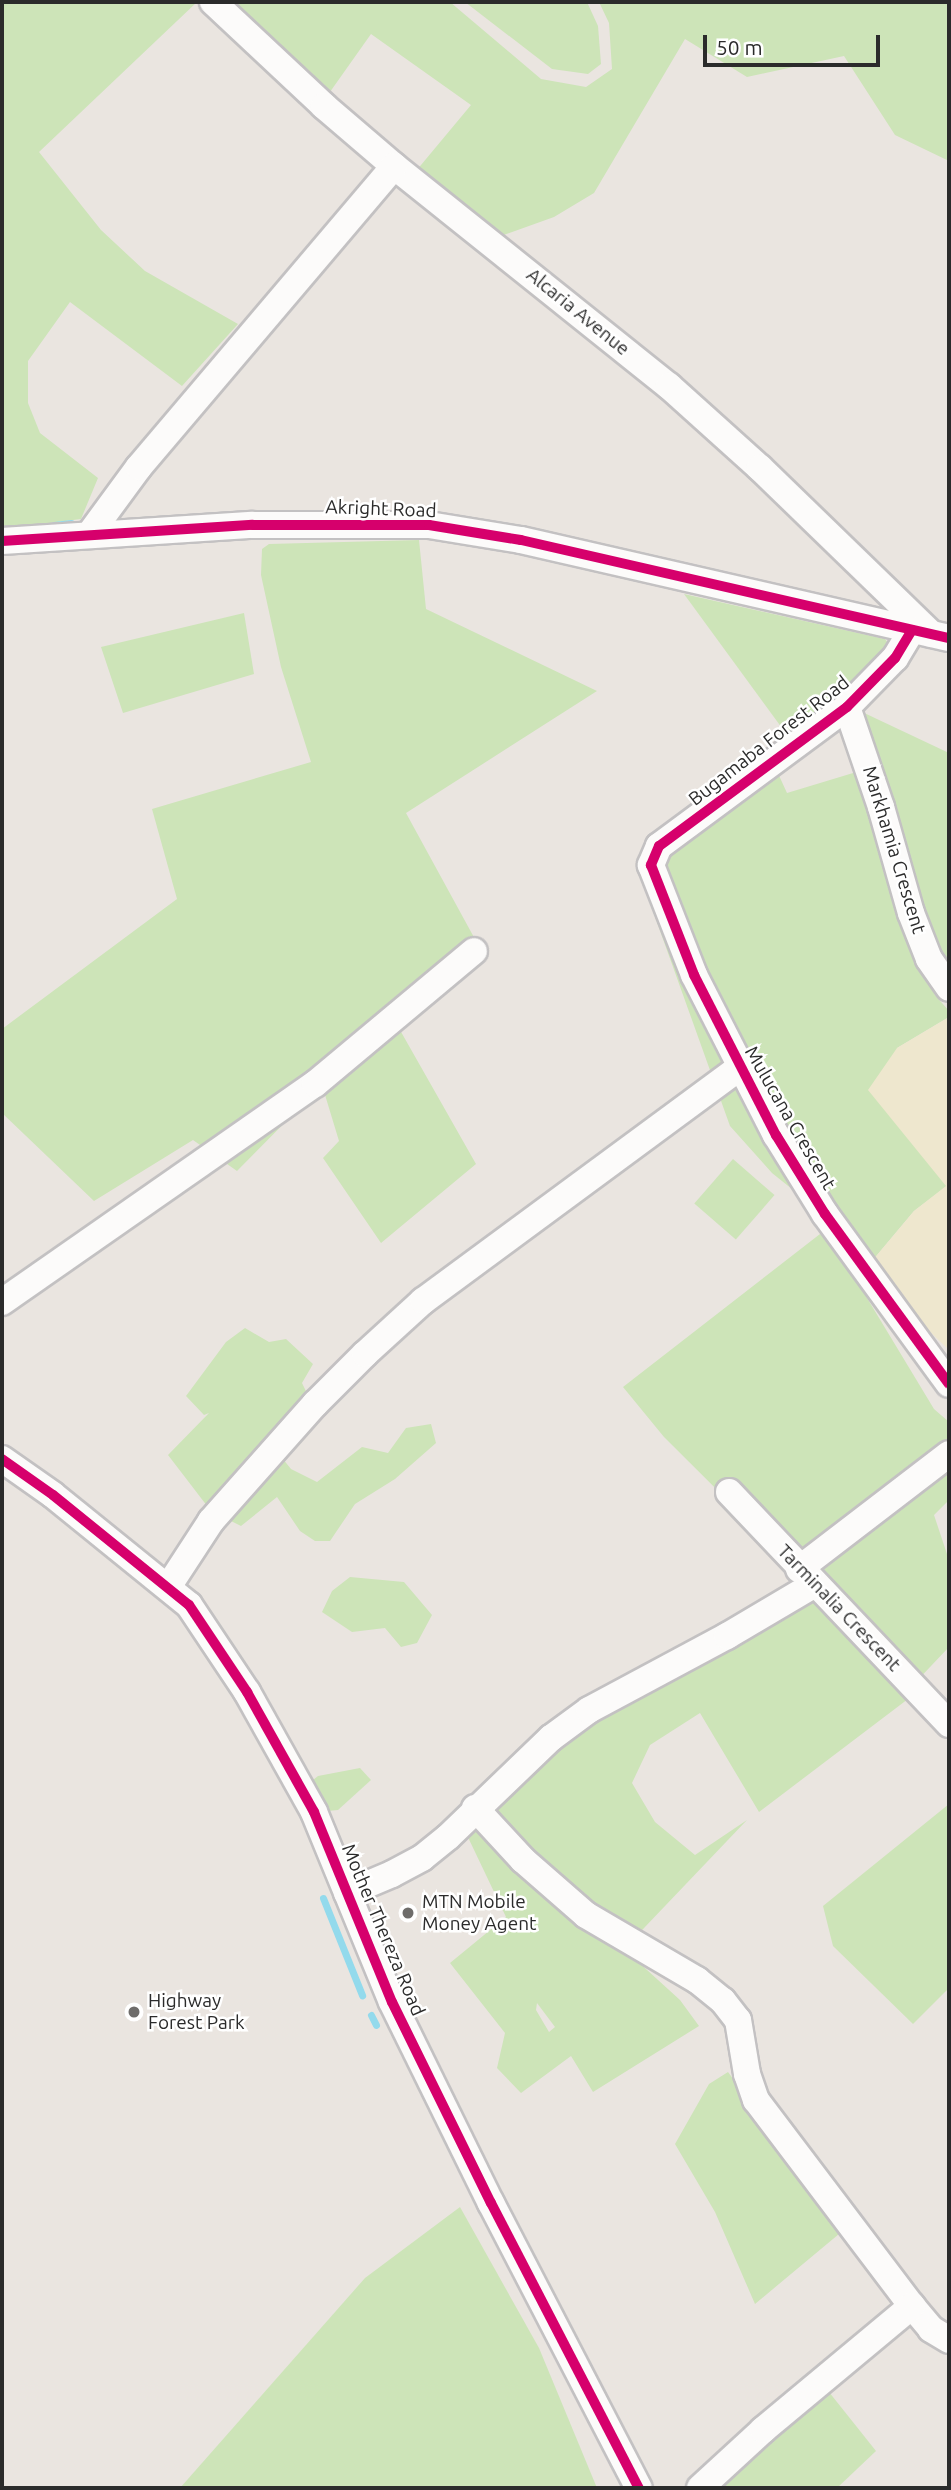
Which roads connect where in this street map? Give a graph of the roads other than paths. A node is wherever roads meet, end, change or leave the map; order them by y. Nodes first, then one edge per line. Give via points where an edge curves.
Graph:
1 (213, 2) edge
2 (394, 166) junction
3 (89, 534) junction
4 (2, 541) edge
5 (931, 634) edge
6 (846, 707) junction
7 (659, 846) joint
8 (474, 951) dead end
9 (949, 988) edge
10 (739, 1068) junction
11 (2, 1302) edge
12 (949, 1384) edge
13 (949, 1454) edge
14 (2, 1459) edge
15 (729, 1492) dead end
16 (807, 1577) junction
17 (167, 1587) junction
18 (949, 1724) edge
19 (475, 1808) junction
20 (347, 1893) junction
21 (912, 2306) junction
22 (949, 2340) edge
23 (639, 2488) edge
24 (701, 2488) edge

1 - 2 street, Alcaria Avenue
2 - 3 street via 139,467
2 - 5 street, Alcaria Avenue via 669,386
3 - 4 street, Akright Road
3 - 5 street, Akright Road via 252,525 429,525 521,540
5 - 6 street, Bugamaba Forest Road via 895,658
6 - 7 street, Bugamaba Forest Road
6 - 9 street, Markhamia Crescent via 911,913 929,959
7 - 10 street, Mulucana Crescent via 652,865 654,877
8 - 11 street via 316,1084
10 - 12 street, Mulucana Crescent via 825,1214
10 - 17 street via 423,1301 384,1336 315,1404 211,1521
13 - 16 street
14 - 17 street, Mother Thereza Road
15 - 16 street, Tarminalia Crescent
16 - 18 street, Tarminalia Crescent
16 - 19 street via 727,1636 589,1710 551,1738
17 - 20 street, Mother Thereza Road via 189,1605 275,1738 314,1812
19 - 20 street via 422,1858
19 - 21 street via 523,1860 586,1915 697,1980 723,2001 738,2020 756,2100
20 - 23 street, Mother Thereza Road via 392,2002
21 - 22 street via 931,2329
21 - 24 street

